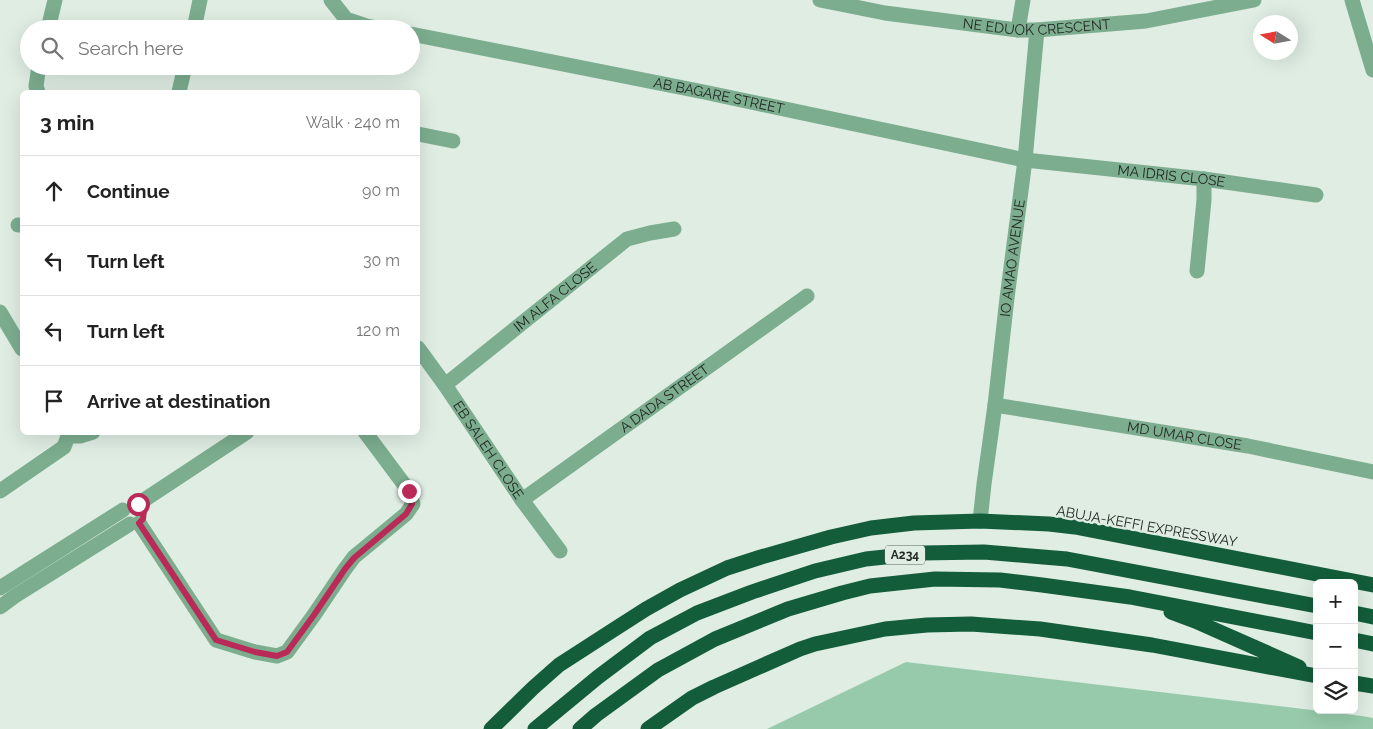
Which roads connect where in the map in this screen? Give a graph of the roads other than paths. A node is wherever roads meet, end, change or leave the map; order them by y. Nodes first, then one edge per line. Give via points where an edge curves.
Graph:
1 (54, 0) edge
2 (200, 0) edge
3 (331, 0) edge
4 (820, 0) edge
5 (1023, 0) edge
6 (1254, 0) edge
7 (1352, 0) edge
8 (886, 6) edge
9 (50, 20) edge
10 (196, 20) edge
11 (349, 20) edge
12 (1018, 30) junction
13 (1038, 30) junction
14 (420, 36) edge
15 (1373, 70) edge
16 (38, 75) edge
17 (183, 75) edge
18 (37, 90) edge
19 (179, 90) edge
20 (420, 134) edge
21 (453, 141) dead end
22 (1024, 160) junction
23 (1204, 179) junction
24 (1316, 195) dead end
25 (674, 229) dead end
26 (1197, 271) dead end
27 (807, 296) dead end
28 (0, 312) edge
29 (20, 346) edge
30 (420, 351) edge
31 (445, 385) junction
32 (995, 405) junction
33 (68, 435) edge
34 (242, 435) edge
35 (366, 435) edge
36 (1373, 472) edge
37 (0, 490) edge
38 (522, 500) junction
39 (138, 504) junction
40 (123, 510) junction
41 (980, 521) junction
42 (135, 523) junction
43 (560, 551) dead end
44 (1373, 585) edge
45 (8, 589) edge
46 (1130, 597) junction
47 (1313, 605) edge
48 (0, 607) edge
49 (1358, 614) edge
50 (1373, 616) edge
51 (1313, 632) edge
52 (1358, 641) edge
53 (1373, 644) edge
54 (1313, 674) edge
55 (1313, 675) edge
56 (1358, 684) edge
57 (1373, 686) edge
58 (491, 729) edge
59 (535, 729) edge
60 (580, 729) edge
61 (648, 729) edge

1 - 9 street
2 - 10 street
3 - 11 street
4 - 8 street, NE EDUOK CRESCENT
5 - 12 street
6 - 13 street, NE EDUOK CRESCENT via 1146,21
7 - 15 street
8 - 12 street, NE EDUOK CRESCENT
12 - 13 street, NE EDUOK CRESCENT
13 - 22 street, IO AMAO AVENUE
14 - 22 street, AB BAGARE STREET
16 - 18 street
17 - 19 street
20 - 21 street
22 - 23 street, MA IDRIS CLOSE
22 - 32 street, IO AMAO AVENUE
23 - 24 street, MA IDRIS CLOSE
23 - 26 street
25 - 31 street, IM ALFA CLOSE via 627,239
27 - 38 street, A DADA STREET
28 - 29 street
30 - 31 street, EB SALEH CLOSE
31 - 38 street, EB SALEH CLOSE
32 - 36 street, MD UMAR CLOSE via 1248,446
32 - 41 street, IO AMAO AVENUE
33 - 37 street via 64,446
34 - 39 street
35 - 42 street via 409,491 412,504 406,514 354,558 287,652 277,656 216,640
38 - 43 street, EB SALEH CLOSE
39 - 40 street via 134,502
39 - 42 street via 144,510 143,519
40 - 42 street via 125,521
40 - 45 street
41 - 44 highway, ABUJA-KEFFI EXPRESSWAY via 1075,527
41 - 58 highway, ABUJA-KEFFI EXPRESSWAY via 871,528 727,568 646,609 559,665
42 - 45 street
45 - 48 street
46 - 51 highway, A234
46 - 54 highway via 1194,621
46 - 60 highway, A234 via 1000,580 935,579 870,586 788,609 715,639 658,670
47 - 59 highway, A234 via 1067,559 984,552 922,552 866,559 806,574 697,613 650,638
49 - 50 highway
52 - 53 highway
55 - 61 highway via 1152,645 1050,630 971,624 926,625 885,629 815,644 700,694
56 - 57 highway

